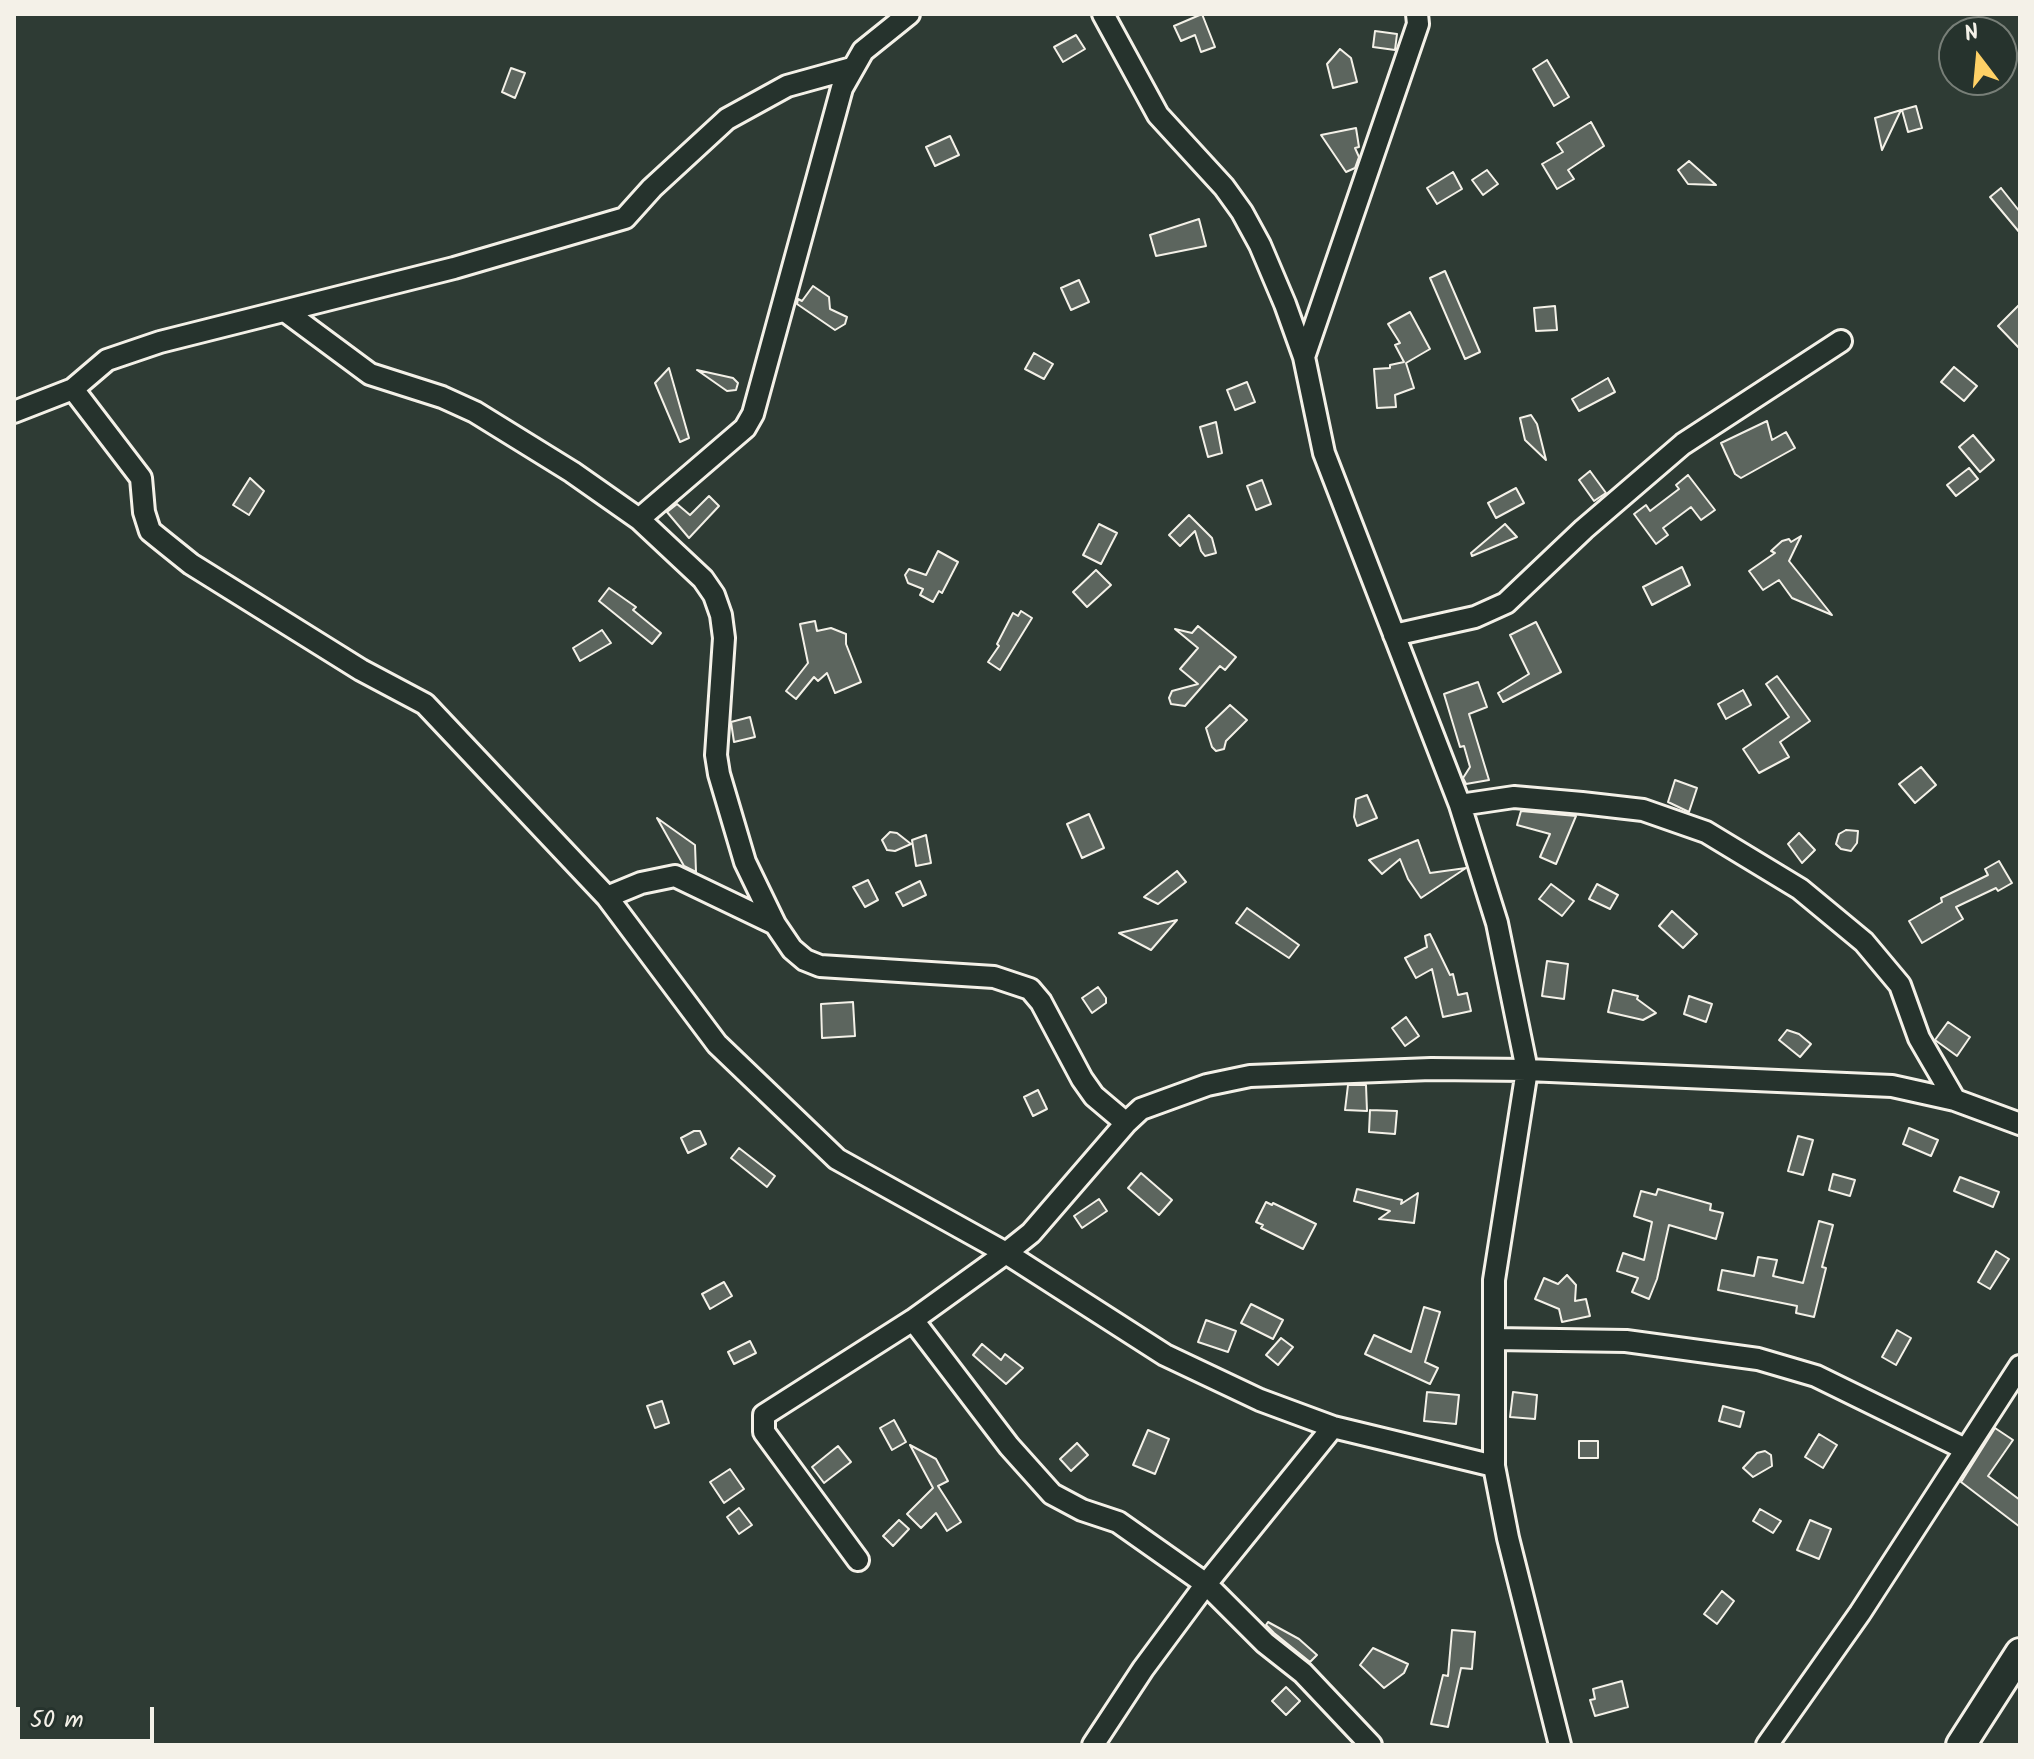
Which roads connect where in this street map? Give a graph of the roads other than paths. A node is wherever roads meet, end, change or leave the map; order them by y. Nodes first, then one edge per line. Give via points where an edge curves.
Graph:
1 (909, 14) edge
2 (1103, 14) edge
3 (1417, 14) edge
4 (852, 68) junction
5 (285, 311) junction
6 (1841, 341) dead end
7 (1304, 357) junction
8 (73, 389) junction
9 (14, 412) edge
10 (639, 519) junction
11 (1394, 635) junction
12 (1460, 805) junction
13 (607, 897) junction
14 (775, 924) junction
15 (1527, 1070) junction
16 (1955, 1100) junction
17 (1126, 1123) junction
18 (2020, 1124) edge
19 (1006, 1253) junction
20 (913, 1320) junction
21 (1494, 1339) junction
22 (2020, 1366) edge
23 (1333, 1427) junction
24 (1965, 1449) junction
25 (1494, 1466) junction
26 (858, 1560) dead end
27 (1206, 1584) junction
28 (2020, 1653) edge
29 (1093, 1745) edge
30 (1371, 1745) edge
31 (1560, 1745) edge
32 (1767, 1745) edge
33 (1961, 1745) edge

1 - 4 street via 863,51
2 - 7 street via 1158,115 1242,212
3 - 7 street via 1418,24
4 - 5 street via 787,86 727,119 625,218
4 - 10 street via 828,130 753,414 745,428
5 - 8 street via 107,360
5 - 10 street via 370,374 475,412
6 - 11 street via 1683,444 1506,603 1475,617
7 - 11 street via 1324,453
8 - 9 street
8 - 13 street via 141,478 150,531 191,564 425,704
10 - 14 street via 703,579 718,605 724,638 719,774 745,862
11 - 12 street
12 - 15 street via 1497,923
12 - 16 street via 1514,797 1597,804 1643,810 1706,832 1800,889 1864,942 1900,985 1919,1038
13 - 14 street via 675,876
13 - 19 street via 717,1044 837,1159
14 - 17 street via 792,949 820,966 994,977 1030,989 1094,1096
15 - 16 street via 1892,1086
15 - 17 street via 1250,1076 1161,1101
15 - 21 street via 1494,1280
16 - 18 street
17 - 19 street via 1031,1233
19 - 20 street
19 - 23 street via 1165,1355
20 - 26 street via 764,1415 764,1432
20 - 27 street via 1052,1494 1118,1522
21 - 24 street via 1626,1341 1758,1359 1816,1376
21 - 25 street
22 - 24 street
23 - 25 street
23 - 27 street
24 - 32 street
25 - 31 street
27 - 29 street
27 - 30 street via 1303,1673
28 - 33 highway

